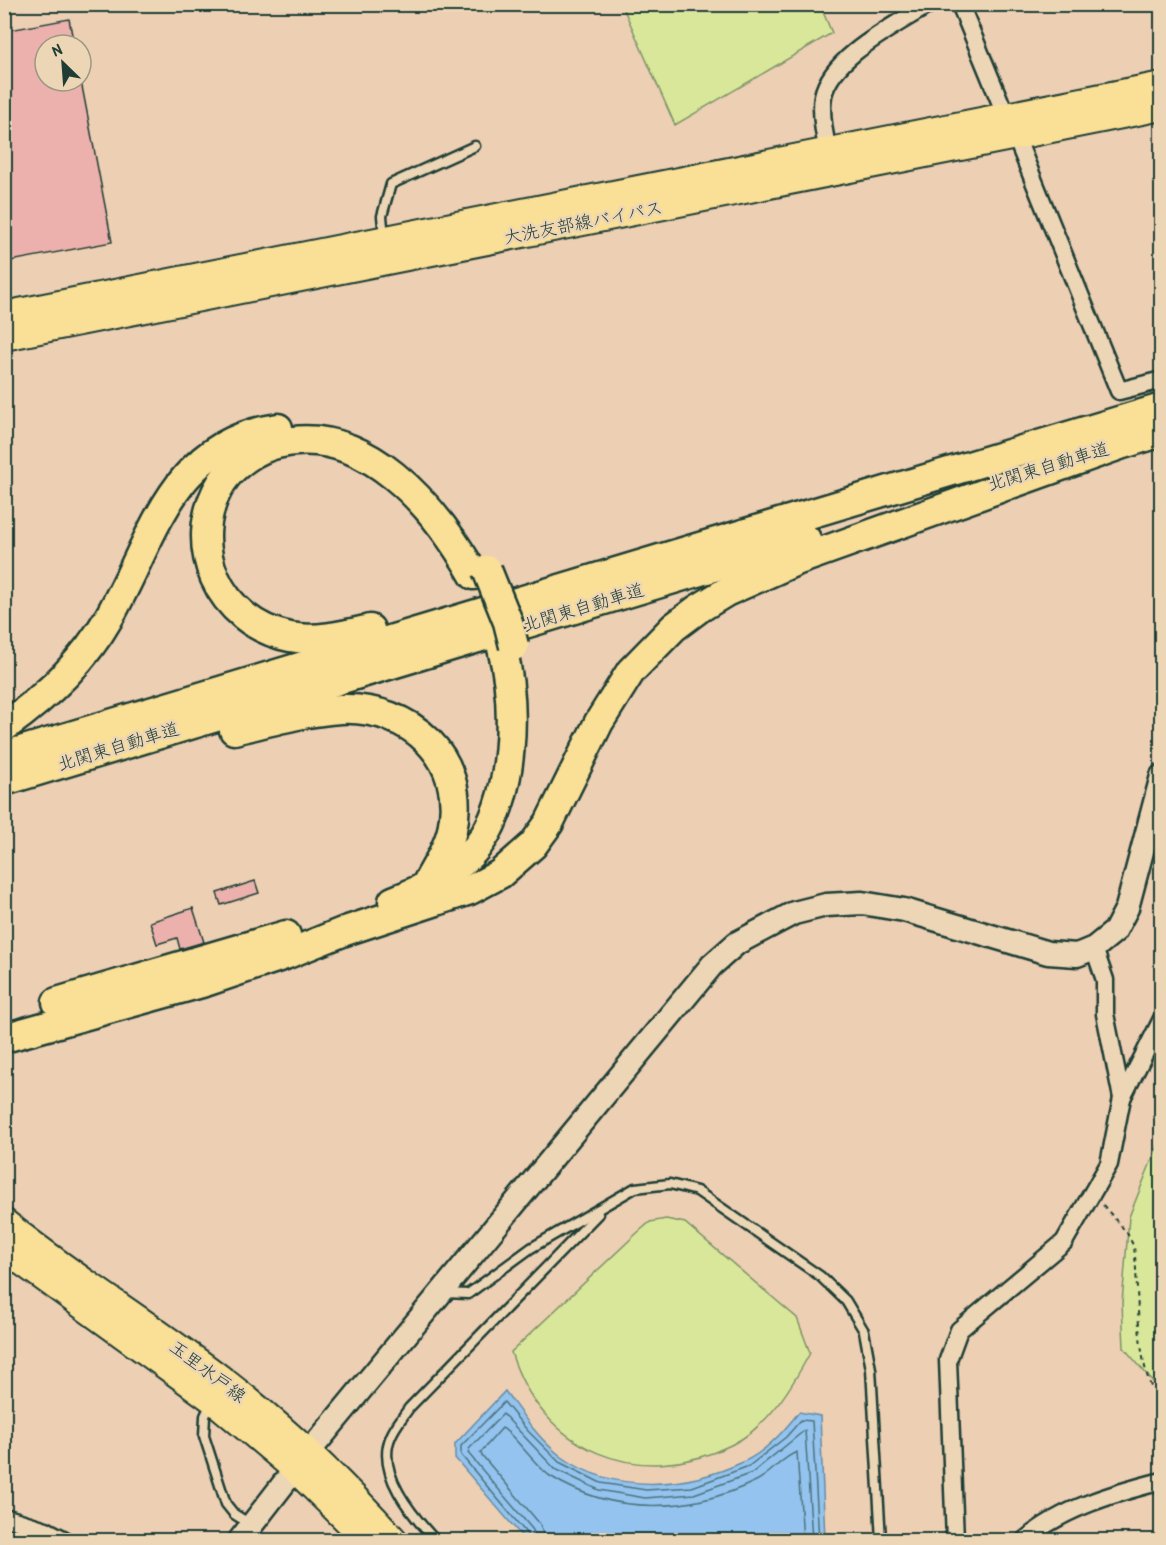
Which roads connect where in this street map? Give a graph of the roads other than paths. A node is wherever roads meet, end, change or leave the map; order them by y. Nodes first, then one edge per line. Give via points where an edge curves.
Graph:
1 (929, 4) edge
2 (960, 4) edge
3 (1161, 85) edge
4 (1161, 107) edge
5 (1011, 126) junction
6 (475, 146) dead end
7 (828, 151) junction
8 (384, 240) junction
9 (4, 315) edge
10 (4, 337) edge
11 (1161, 380) edge
12 (1161, 408) edge
13 (1161, 432) edge
14 (1117, 446) junction
15 (687, 552) junction
16 (481, 572) junction
17 (4, 727) edge
18 (4, 756) edge
19 (1161, 776) edge
20 (4, 781) edge
21 (4, 793) edge
22 (436, 891) junction
23 (1094, 948) junction
24 (4, 1018) edge
25 (1161, 1019) edge
26 (4, 1038) edge
27 (1122, 1098) junction
28 (605, 1207) junction
29 (4, 1222) edge
30 (4, 1249) edge
31 (441, 1292) junction
32 (213, 1400) junction
33 (302, 1461) junction
34 (1161, 1481) edge
35 (4, 1517) edge
36 (245, 1532) edge
37 (65, 1540) edge
38 (367, 1540) edge
39 (394, 1540) edge
40 (435, 1540) edge
41 (881, 1540) edge
42 (955, 1540) edge
43 (1025, 1540) edge

1 - 7 street via 843,63 829,79 823,97
2 - 5 street
3 - 5 main road, 大洗友部線バイパス
4 - 5 main road, 大洗友部線バイパス
5 - 7 main road, 大洗友部線バイパス
5 - 10 main road, 大洗友部線バイパス
5 - 11 street via 1119,391
6 - 8 lane via 391,184 382,216
7 - 8 main road, 大洗友部線バイパス
8 - 9 main road, 大洗友部線バイパス
12 - 15 highway, 北関東自動車道
13 - 14 highway, 北関東自動車道
14 - 20 highway, 北関東自動車道
14 - 22 highway via 796,561 698,609 674,627 631,671 599,722 554,814 533,845 500,874 470,890
15 - 16 highway via 342,635 291,637 254,623 224,595 207,561 207,521 223,481 250,455 292,440 334,444 371,460 412,492
15 - 18 highway, 北関東自動車道
16 - 17 highway via 460,528 443,507 416,479 380,452 320,428 264,430 213,452 183,478 157,517 108,619 89,647 49,693
16 - 22 highway via 490,608 508,647 511,714 507,763 497,806 477,846
19 - 23 street via 1126,908 1115,931
21 - 22 highway via 147,751 317,712 342,709 385,714 418,731 431,744 454,793 452,831
22 - 24 highway via 403,897 343,919
22 - 26 highway via 285,955 205,982
23 - 27 street via 1105,980 1105,1014
23 - 31 street via 1077,955 1048,953 904,909 862,903 826,904 767,925 737,943 712,965
25 - 27 street
27 - 42 street via 1109,1164 1064,1242 959,1330 948,1360
28 - 31 lane via 531,1248 468,1294
28 - 40 lane via 409,1408 390,1437 387,1463 397,1489
28 - 41 lane via 635,1188 670,1184 697,1191 820,1276 846,1301 864,1331 871,1369
29 - 33 main road, 玉里水戸線 via 228,1384
30 - 32 main road, 玉里水戸線
31 - 33 street
32 - 33 main road, 玉里水戸線
32 - 36 lane via 205,1416 204,1436 226,1504
33 - 36 street
33 - 38 main road, 玉里水戸線
33 - 39 main road, 玉里水戸線
34 - 43 street via 1114,1493 1040,1527
35 - 37 street

